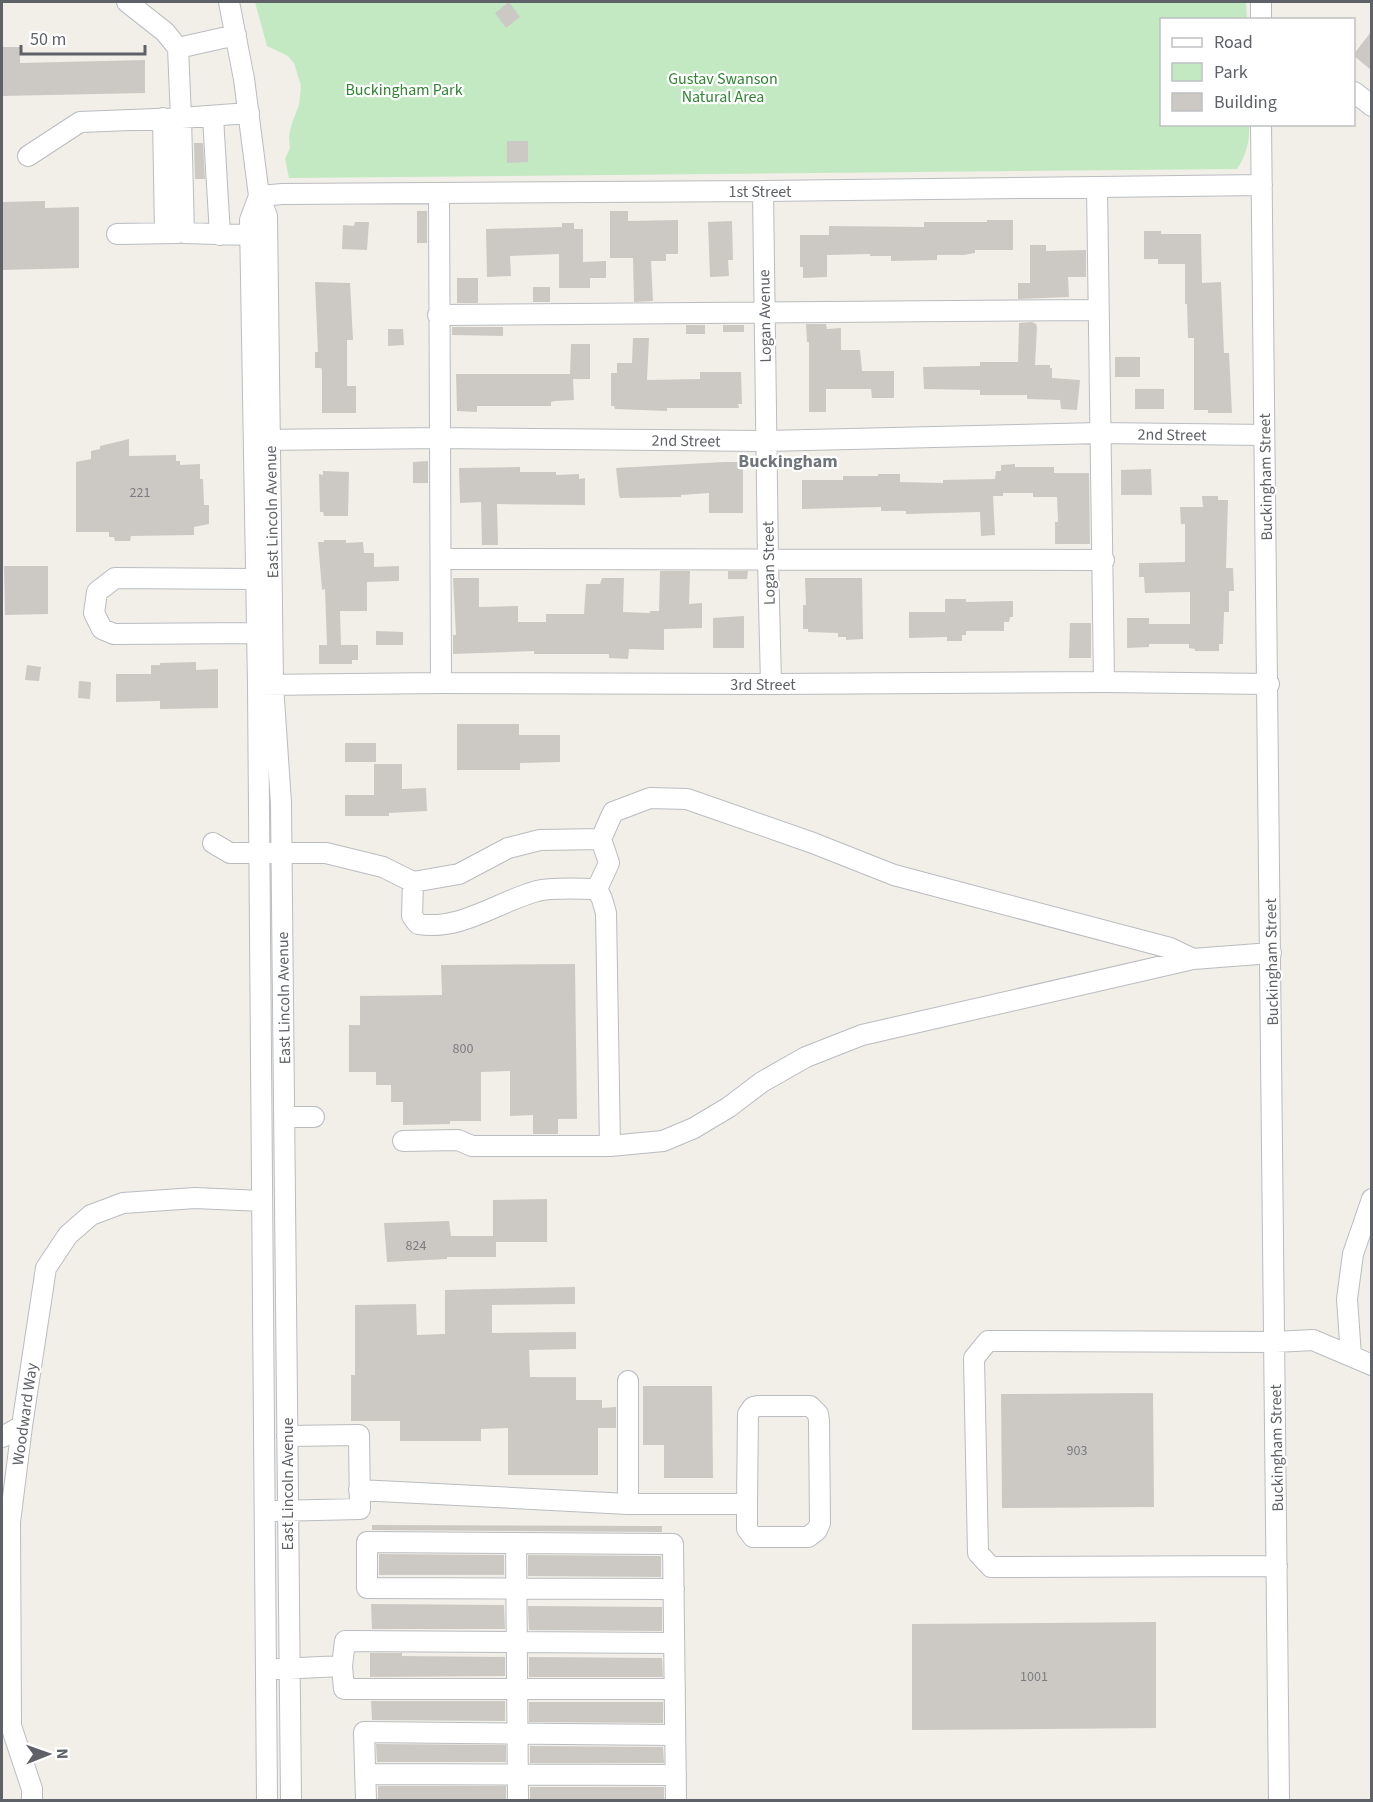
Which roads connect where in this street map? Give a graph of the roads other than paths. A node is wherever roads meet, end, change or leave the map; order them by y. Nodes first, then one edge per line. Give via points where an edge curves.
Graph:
1 (127, 2) edge
2 (229, 2) edge
3 (1261, 2) edge
4 (1261, 18) edge
5 (236, 35) junction
6 (178, 48) junction
7 (1355, 94) edge
8 (1371, 106) edge
9 (249, 113) junction
10 (213, 117) junction
11 (172, 118) junction
12 (1261, 126) edge
13 (28, 156) dead end
14 (1262, 185) junction
15 (1097, 187) junction
16 (763, 191) junction
17 (439, 193) junction
18 (259, 196) junction
19 (174, 233) junction
20 (117, 234) dead end
21 (220, 235) junction
22 (251, 235) junction
23 (1098, 310) junction
24 (764, 313) junction
25 (438, 315) junction
26 (1100, 433) junction
27 (1264, 435) junction
28 (440, 438) junction
29 (261, 440) junction
30 (766, 441) junction
31 (441, 559) junction
32 (768, 560) junction
33 (1104, 560) junction
34 (263, 579) junction
35 (265, 633) junction
36 (1104, 682) junction
37 (441, 683) junction
38 (771, 684) junction
39 (1269, 684) junction
40 (265, 685) junction
41 (601, 839) junction
42 (213, 843) dead end
43 (259, 852) junction
44 (282, 852) junction
45 (413, 882) junction
46 (597, 888) junction
47 (1271, 953) junction
48 (1193, 959) junction
49 (284, 1117) junction
50 (314, 1117) dead end
51 (403, 1141) dead end
52 (610, 1146) junction
53 (1371, 1198) edge
54 (261, 1201) junction
55 (1275, 1342) junction
56 (1351, 1356) junction
57 (1371, 1365) edge
58 (628, 1381) dead end
59 (22, 1426) junction
60 (287, 1436) junction
61 (2, 1437) edge
62 (360, 1490) junction
63 (628, 1504) junction
64 (747, 1504) junction
65 (287, 1510) junction
66 (266, 1511) junction
67 (516, 1543) junction
68 (1277, 1566) junction
69 (516, 1588) junction
70 (674, 1589) junction
71 (517, 1642) junction
72 (674, 1642) junction
73 (342, 1666) junction
74 (290, 1668) junction
75 (266, 1669) junction
76 (517, 1689) junction
77 (675, 1689) junction
78 (518, 1734) junction
79 (675, 1735) junction
80 (365, 1774) junction
81 (518, 1774) junction
82 (675, 1775) junction
83 (32, 1800) edge
84 (267, 1800) edge
85 (291, 1800) edge
86 (366, 1800) edge
87 (519, 1800) edge
88 (676, 1800) edge
89 (1279, 1800) edge

1 - 6 street via 165,32
2 - 5 street, East Lincoln Avenue
3 - 4 street
5 - 6 street
5 - 9 street, East Lincoln Avenue
6 - 11 street
7 - 8 street
9 - 10 street
9 - 18 street, East Lincoln Avenue
10 - 11 street
10 - 21 street
11 - 13 street via 80,122
11 - 19 street
12 - 14 street, Buckingham Street
14 - 15 street, 1st Street
14 - 27 street, Buckingham Street
15 - 16 street, 1st Street
15 - 23 street
16 - 17 street, 1st Street
16 - 24 street, Logan Avenue
17 - 18 street, 1st Street
17 - 25 street
18 - 22 street, East Lincoln Avenue via 250,220
18 - 29 street, East Lincoln Avenue via 267,216
19 - 20 street
19 - 21 street
21 - 22 street
22 - 29 street, East Lincoln Avenue
23 - 24 street
23 - 26 street
24 - 25 street
24 - 30 street, Logan Avenue
25 - 28 street
26 - 27 street, 2nd Street
26 - 30 street, 2nd Street
26 - 33 street
27 - 39 street, Buckingham Street
28 - 29 street, 2nd Street
28 - 30 street, 2nd Street
28 - 31 street
29 - 34 street, East Lincoln Avenue
30 - 32 street, Logan Street
31 - 32 street
31 - 37 street
32 - 33 street
32 - 38 street, Logan Street
33 - 36 street
34 - 35 street, East Lincoln Avenue
34 - 35 street via 115,578 97,592 94,613 102,629 114,634
35 - 40 street, East Lincoln Avenue
36 - 38 street, 3rd Street
36 - 39 street, 3rd Street
37 - 38 street, 3rd Street
37 - 40 street, 3rd Street
39 - 47 street, Buckingham Street
40 - 43 street, East Lincoln Avenue
40 - 44 street, East Lincoln Avenue via 281,803
41 - 45 street via 540,840 508,848 459,874
41 - 46 street via 609,863
41 - 48 street via 613,812 650,798 687,799 894,875 1170,948
42 - 43 street via 230,853
43 - 44 street
43 - 54 street, East Lincoln Avenue
44 - 45 street via 326,853 383,867
44 - 49 street, East Lincoln Avenue
45 - 46 street via 412,916 418,924 428,926 459,922 538,891
46 - 52 street via 606,913
47 - 48 street
47 - 55 street, Buckingham Street
48 - 52 street via 862,1035 806,1057 694,1128 663,1141
49 - 50 street
49 - 60 street, East Lincoln Avenue
51 - 52 street via 458,1140 472,1146
53 - 56 street via 1353,1254 1347,1299
54 - 59 street, Woodward Way via 195,1198 123,1203 91,1215 68,1235 46,1268
54 - 66 street, East Lincoln Avenue
55 - 56 street via 1312,1340
55 - 68 street, Buckingham Street
55 - 68 street via 988,1341 974,1359 978,1552 992,1567
56 - 57 street
58 - 63 street
59 - 61 street
59 - 83 street, Woodward Way via 10,1522 11,1726 33,1789
60 - 62 street via 358,1435
60 - 65 street, East Lincoln Avenue
62 - 63 street
62 - 65 street via 360,1509
63 - 64 street
64 - 64 street via 750,1410 758,1406 810,1406 819,1421 817,1530 808,1537 753,1537 747,1529
65 - 66 street
65 - 74 street, East Lincoln Avenue
66 - 75 street, East Lincoln Avenue
67 - 69 street
67 - 69 street via 367,1542 367,1588
67 - 70 street via 673,1544
68 - 89 street, Buckingham Street
69 - 70 street
69 - 71 street
70 - 72 street
71 - 72 street
71 - 73 street via 345,1641
71 - 76 street
72 - 77 street
73 - 74 street
73 - 76 street via 344,1689
74 - 75 street
74 - 85 street, East Lincoln Avenue
75 - 84 street, East Lincoln Avenue
76 - 77 street
76 - 78 street
77 - 79 street
78 - 79 street
78 - 80 street via 364,1732
78 - 81 street
79 - 82 street
80 - 81 street
80 - 86 street
81 - 82 street
81 - 87 street
82 - 88 street

